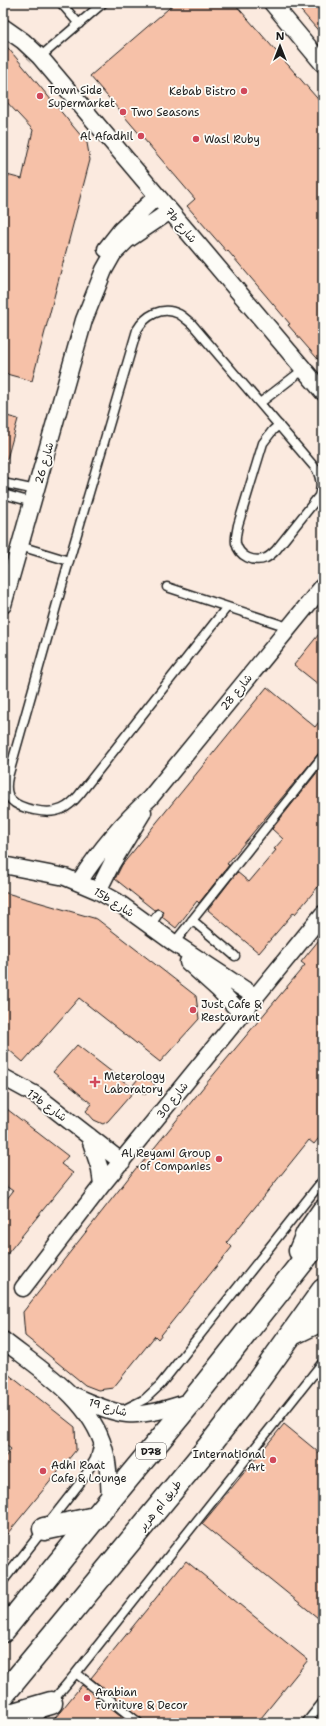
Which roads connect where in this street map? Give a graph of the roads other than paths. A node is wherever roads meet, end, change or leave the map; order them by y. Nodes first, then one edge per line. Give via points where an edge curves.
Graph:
1 (61, 3) edge
2 (103, 3) edge
3 (281, 6) edge
4 (3, 16) edge
5 (79, 24) junction
6 (3, 27) edge
7 (40, 57) junction
8 (323, 64) edge
9 (157, 196) junction
10 (170, 211) junction
11 (84, 320) junction
12 (304, 369) junction
13 (323, 392) edge
14 (260, 403) junction
15 (279, 425) junction
16 (3, 483) edge
17 (3, 494) edge
18 (34, 496) junction
19 (20, 546) junction
20 (68, 561) junction
21 (323, 586) edge
22 (167, 587) dead end
23 (3, 605) edge
24 (227, 607) junction
25 (288, 627) junction
26 (323, 756) edge
27 (150, 798) junction
28 (3, 855) edge
29 (3, 865) edge
30 (49, 873) junction
31 (79, 882) junction
32 (98, 891) junction
33 (323, 914) edge
34 (192, 920) junction
35 (174, 943) junction
36 (235, 956) dead end
37 (256, 997) junction
38 (242, 1014) junction
39 (3, 1077) edge
40 (89, 1136) junction
41 (122, 1162) junction
42 (323, 1180) edge
43 (102, 1185) junction
44 (323, 1211) edge
45 (323, 1236) edge
46 (297, 1268) junction
47 (22, 1288) dead end
48 (323, 1290) edge
49 (323, 1319) edge
50 (290, 1334) junction
51 (3, 1340) edge
52 (323, 1362) edge
53 (71, 1395) junction
54 (192, 1401) junction
55 (116, 1412) junction
56 (100, 1436) junction
57 (110, 1500) junction
58 (94, 1518) junction
59 (44, 1529) junction
60 (3, 1581) edge
61 (3, 1631) edge
62 (76, 1673) junction
63 (3, 1695) edge
64 (323, 1702) edge
65 (51, 1703) junction
66 (3, 1717) edge
67 (311, 1721) edge
68 (34, 1723) edge
69 (139, 1723) edge

1 - 5 lane
2 - 5 lane
3 - 8 street
4 - 7 street, 7b شارع via 22,31
5 - 7 lane
6 - 7 street, 7b شارع
7 - 9 street, 7b شارع
9 - 10 street, 7b شارع
9 - 11 street, شارع 26 via 121,230 104,252 89,287
10 - 11 street, شارع 26 via 126,240 113,254
10 - 12 street, 7b شارع
11 - 18 street, شارع 26
12 - 13 street, 7b شارع
12 - 14 lane
14 - 15 lane
14 - 20 lane via 192,324 179,314 169,311 149,315 137,330
15 - 15 lane via 316,470 320,478 319,496 272,554 259,560 249,559 236,545 238,524 263,443
16 - 18 lane
17 - 18 lane
18 - 19 street, شارع 26
19 - 20 lane
19 - 23 street, شارع 26
20 - 24 lane via 6,784 10,799 23,808 49,812 69,806
21 - 25 street, شارع 28
22 - 24 lane
24 - 25 lane
25 - 27 street, شارع 28
26 - 34 lane
27 - 31 street, شارع 28 via 115,833
27 - 32 street, شارع 28
28 - 30 street, 15b شارع
29 - 30 street, 15b شارع
30 - 31 street, 15b شارع
31 - 32 street, 15b شارع
32 - 35 street, 15b شارع via 154,920
33 - 37 street, شارع 30
34 - 35 lane
34 - 36 lane
35 - 37 street, 15b شارع
35 - 38 street, 15b شارع via 188,962
37 - 38 street, شارع 30
38 - 41 street, شارع 30
39 - 40 street, 17b شارع via 36,1095
40 - 41 street, 17b شارع
40 - 43 street via 99,1165
41 - 43 street, شارع 30
42 - 55 lane via 160,1385 136,1405
43 - 47 street, شارع 30
44 - 46 main road via 307,1234
45 - 46 main road, D78
46 - 54 main road, D78
48 - 50 main road, طريق أم هرير
49 - 50 main road
50 - 63 main road, طريق أم هرير via 209,1446
51 - 53 street, شارع 19
52 - 62 lane
53 - 55 street, شارع 19
53 - 56 street, شارع 19 via 94,1423
54 - 55 street, شارع 19 via 142,1413
54 - 57 main road, D78
56 - 57 street, شارع 19 via 107,1463
56 - 59 lane via 90,1469
57 - 58 main road, D78
58 - 59 main road
58 - 61 main road, D78
59 - 60 lane
62 - 65 lane
62 - 69 lane
64 - 67 lane
65 - 66 main road
65 - 68 lane

